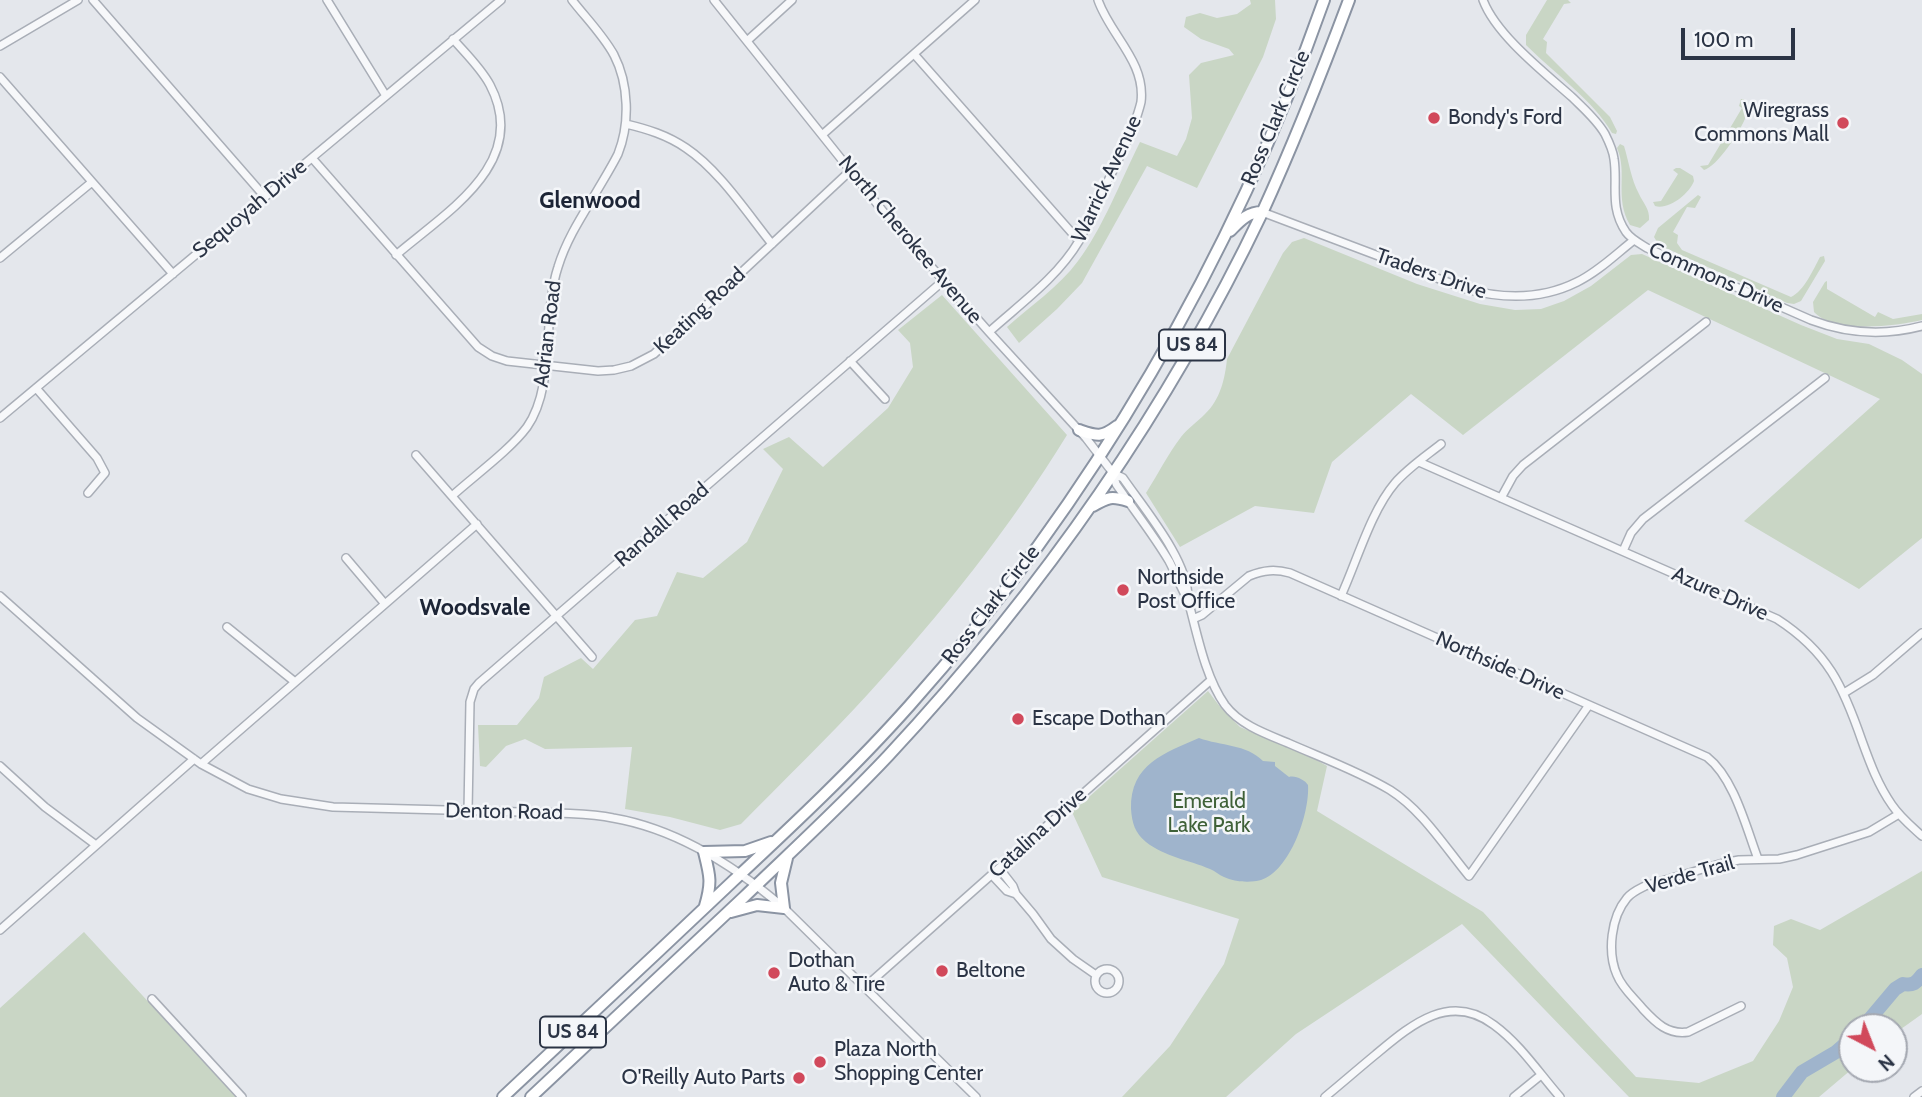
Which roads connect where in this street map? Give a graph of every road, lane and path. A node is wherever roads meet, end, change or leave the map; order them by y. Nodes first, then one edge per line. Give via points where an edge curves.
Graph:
1 (78, 0) edge
2 (93, 0) edge
3 (327, 0) edge
4 (572, 0) edge
5 (714, 0) edge
6 (792, 0) edge
7 (975, 0) edge
8 (1098, 0) edge
9 (1324, 0) edge
10 (1349, 0) edge
11 (1483, 0) edge
12 (498, 1) edge
13 (453, 39) junction
14 (747, 41) junction
15 (0, 46) edge
16 (914, 54) junction
17 (1298, 69) junction
18 (1321, 75) junction
19 (0, 77) edge
20 (386, 96) junction
21 (626, 124) junction
22 (822, 135) junction
23 (312, 158) junction
24 (850, 171) junction
25 (92, 182) junction
26 (265, 197) junction
27 (1262, 212) junction
28 (1222, 238) junction
29 (1634, 240) junction
30 (1079, 242) junction
31 (772, 244) junction
32 (396, 255) junction
33 (0, 258) edge
34 (173, 274) junction
35 (943, 281) junction
36 (1706, 322) dead end
37 (1922, 326) edge
38 (989, 332) junction
39 (1164, 348) junction
40 (1184, 359) junction
41 (850, 361) junction
42 (545, 366) junction
43 (1825, 378) dead end
44 (36, 388) junction
45 (886, 400) dead end
46 (0, 418) edge
47 (1122, 422) junction
48 (1079, 430) junction
49 (1441, 444) dead end
50 (416, 455) dead end
51 (1100, 456) junction
52 (1419, 462) junction
53 (1113, 473) junction
54 (88, 493) dead end
55 (452, 496) junction
56 (1501, 498) junction
57 (1128, 501) junction
58 (1085, 512) junction
59 (477, 524) junction
60 (1623, 551) junction
61 (346, 558) dead end
62 (0, 596) edge
63 (1341, 596) junction
64 (1188, 600) junction
65 (385, 604) junction
66 (556, 616) junction
67 (1193, 619) junction
68 (226, 627) dead end
69 (1922, 634) edge
70 (954, 654) junction
71 (592, 657) dead end
72 (969, 665) junction
73 (1211, 680) junction
74 (295, 682) junction
75 (1844, 693) junction
76 (1589, 705) junction
77 (874, 744) junction
78 (887, 757) junction
79 (197, 761) junction
80 (0, 766) edge
81 (821, 798) junction
82 (468, 811) junction
83 (1899, 814) junction
84 (826, 819) junction
85 (1922, 836) edge
86 (777, 840) junction
87 (96, 845) junction
88 (704, 852) junction
89 (788, 856) junction
90 (1758, 859) junction
91 (999, 868) junction
92 (741, 874) junction
93 (992, 875) junction
94 (757, 884) junction
95 (1016, 894) junction
96 (784, 908) junction
97 (704, 909) junction
98 (725, 914) junction
99 (0, 930) edge
100 (1096, 975) dead end
101 (865, 987) junction
102 (152, 999) dead end
103 (1741, 1006) dead end
104 (579, 1026) junction
105 (586, 1045) junction
106 (1541, 1074) junction
107 (1922, 1091) edge
108 (242, 1097) edge
109 (503, 1097) edge
110 (531, 1097) edge
111 (976, 1097) edge
112 (1325, 1097) edge
113 (1514, 1097) edge
114 (1560, 1097) edge
115 (1914, 1097) edge

1 - 15 street
2 - 26 street
3 - 20 street
4 - 21 street, Adrian Road via 618,65
5 - 14 street, North Cherokee Avenue
6 - 14 street
7 - 16 street
8 - 30 street, Warrick Avenue via 1136,70 1140,103 1133,129
9 - 17 highway, Ross Clark Circle / US 84
10 - 18 highway, Ross Clark Circle / US 84
11 - 29 street, Commons Drive via 1513,43 1604,133 1614,158 1618,216
12 - 13 street, Sequoyah Drive
13 - 20 street, Sequoyah Drive
13 - 32 street via 491,88 500,120 498,147 479,183
14 - 22 street, North Cherokee Avenue
16 - 22 street
16 - 30 street
17 - 18 highway
17 - 28 highway, Ross Clark Circle / US 84
18 - 27 highway, Ross Clark Circle / US 84
19 - 25 street
20 - 23 street, Sequoyah Drive
21 - 31 street via 656,132 698,156
21 - 42 street, Adrian Road via 617,154 561,257 550,302
22 - 24 street, North Cherokee Avenue
23 - 26 street, Sequoyah Drive
23 - 32 street, Keating Road
24 - 31 street, Keating Road
24 - 35 street, North Cherokee Avenue
25 - 33 street
25 - 34 street
26 - 34 street, Sequoyah Drive
27 - 28 highway via 1247,215
27 - 29 street, Traders Drive via 1465,289 1510,297 1557,291 1579,281
27 - 40 highway, Ross Clark Circle / US 84
28 - 39 highway, Ross Clark Circle / US 84
29 - 37 street, Commons Drive via 1833,328 1878,333
30 - 38 street, Warrick Avenue via 1065,263
31 - 42 street, Keating Road via 647,359 614,370
32 - 42 street, Keating Road via 478,347 500,359
34 - 44 street, Sequoyah Drive
35 - 38 street, North Cherokee Avenue
35 - 41 street, Randall Road
36 - 56 street via 1523,465
38 - 48 street, North Cherokee Avenue
39 - 40 highway
39 - 47 highway, Ross Clark Circle / US 84
40 - 53 highway, Ross Clark Circle / US 84
41 - 45 street
41 - 66 street, Randall Road
42 - 55 street, Adrian Road via 539,404 526,428
43 - 60 street via 1643,519
44 - 46 street, Sequoyah Drive
44 - 54 street via 105,473
47 - 48 highway via 1104,435
47 - 51 highway, Ross Clark Circle / US 84
48 - 51 street, North Cherokee Avenue
49 - 52 street
50 - 55 street
51 - 53 street, North Cherokee Avenue
51 - 70 highway, Ross Clark Circle / US 84 via 1030,557
52 - 56 street, Azure Drive
52 - 63 street via 1385,498
53 - 57 street, North Cherokee Avenue
53 - 58 highway, Ross Clark Circle / US 84
53 - 64 street, North Cherokee Avenue via 1123,478 1176,556 1188,586
55 - 59 street
56 - 60 street, Azure Drive
57 - 58 highway via 1114,496
57 - 64 street, North Cherokee Avenue via 1168,560
58 - 72 highway, Ross Clark Circle / US 84
59 - 65 street
59 - 66 street
60 - 75 street, Azure Drive via 1790,628 1820,654
61 - 65 street
62 - 79 street, Denton Road via 120,704
63 - 67 street, Northside Drive via 1290,573 1271,570 1250,576
63 - 76 street, Northside Drive
64 - 67 street, North Cherokee Avenue
65 - 74 street
66 - 71 street
66 - 82 street, Randall Road via 474,689
67 - 73 street, North Cherokee Avenue
68 - 74 street
69 - 75 street
70 - 72 highway
70 - 77 highway, Ross Clark Circle / US 84
72 - 78 highway, Ross Clark Circle / US 84
73 - 76 street, North Cherokee Avenue via 1240,720 1371,779 1402,799 1469,876
73 - 91 street, Catalina Drive
74 - 79 street
75 - 83 street, Azure Drive via 1871,765
76 - 90 street, Northside Drive via 1714,762 1728,780
77 - 78 highway
77 - 81 highway, Ross Clark Circle / US 84
78 - 84 highway, Ross Clark Circle / US 84
79 - 82 street, Denton Road via 248,789 305,804
79 - 87 street
80 - 87 street
81 - 84 highway
81 - 86 highway, Ross Clark Circle / US 84
82 - 88 street, Denton Road via 614,818 661,832
83 - 85 street, Azure Drive
83 - 90 street, Verde Trail via 1857,836 1797,855
84 - 89 highway, Ross Clark Circle / US 84
86 - 88 highway via 745,851
86 - 92 highway, Ross Clark Circle / US 84
87 - 99 street
88 - 92 street, Denton Road
88 - 97 highway via 710,878
89 - 94 highway, Ross Clark Circle / US 84
89 - 96 highway via 781,883
90 - 103 street, Verde Trail via 1723,863 1635,891 1622,905 1612,939 1616,974 1663,1028 1688,1032
91 - 93 street, Catalina Drive
91 - 95 street
92 - 94 street, Denton Road
92 - 97 highway, Ross Clark Circle / US 84
93 - 95 street
93 - 101 street, Catalina Drive
94 - 96 street, Denton Road
94 - 98 highway, Ross Clark Circle / US 84
95 - 100 street via 1051,939
96 - 98 highway via 757,905
96 - 101 street, Denton Road
97 - 104 highway, Ross Clark Circle / US 84
98 - 105 highway, Ross Clark Circle / US 84
101 - 111 street, Denton Road
102 - 108 street
104 - 105 highway
104 - 109 highway, Ross Clark Circle / US 84
105 - 110 highway, Ross Clark Circle / US 84
106 - 112 street via 1494,1024 1471,1013 1453,1011 1430,1016 1407,1029
106 - 113 street
106 - 114 street
107 - 115 street

